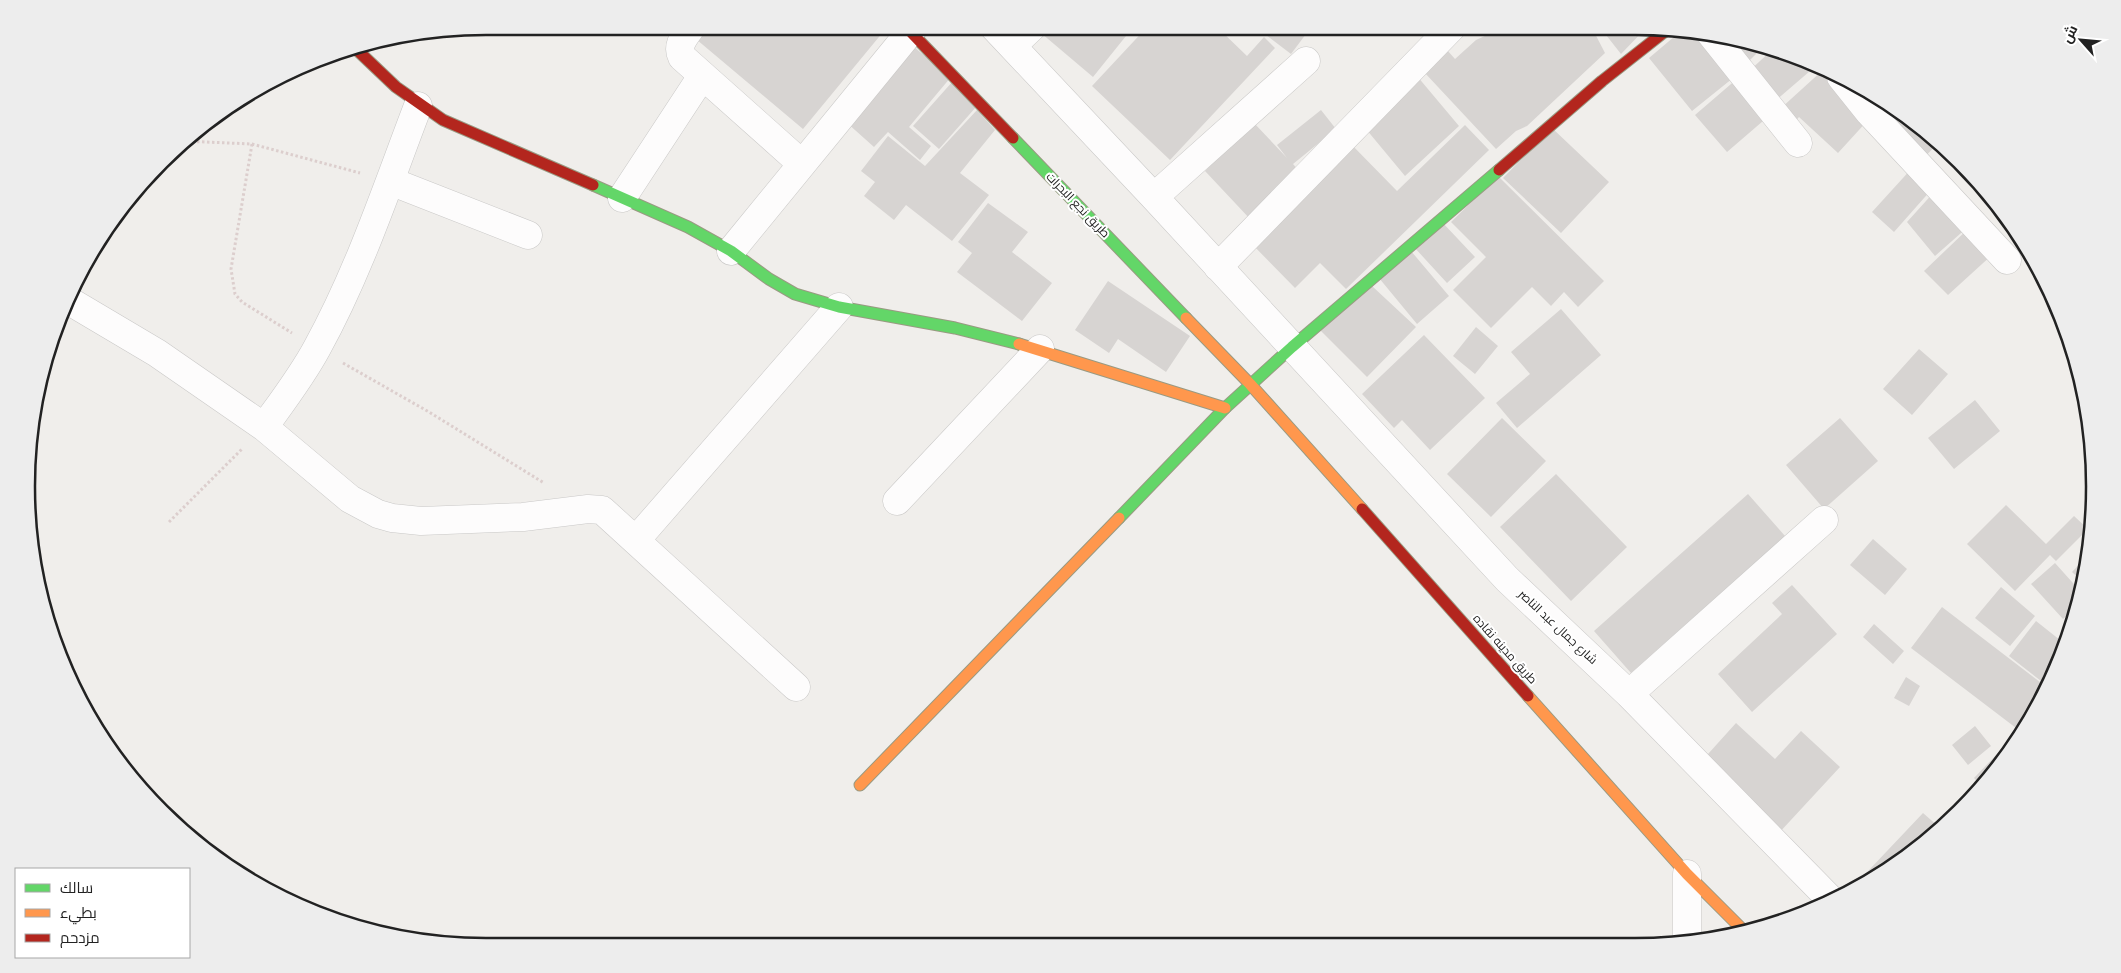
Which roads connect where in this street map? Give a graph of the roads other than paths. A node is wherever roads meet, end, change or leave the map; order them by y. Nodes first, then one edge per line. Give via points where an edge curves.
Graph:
1 (686, 35) edge
2 (904, 35) edge
3 (917, 35) edge
4 (1002, 35) edge
5 (1024, 35) edge
6 (1444, 35) edge
7 (1660, 36) edge
8 (1718, 43) edge
9 (1012, 46) junction
10 (360, 53) edge
11 (1306, 61) dead end
12 (702, 76) junction
13 (1851, 91) edge
14 (418, 106) junction
15 (1798, 143) dead end
16 (802, 164) junction
17 (390, 181) junction
18 (1154, 197) junction
19 (622, 198) junction
20 (528, 235) dead end
21 (731, 251) junction
22 (2006, 260) dead end
23 (1218, 267) junction
24 (74, 304) edge
25 (839, 308) junction
26 (1292, 346) junction
27 (1040, 348) junction
28 (1250, 384) junction
29 (1225, 408) junction
30 (264, 427) junction
31 (897, 501) dead end
32 (1824, 520) dead end
33 (636, 540) junction
34 (796, 687) dead end
35 (1629, 694) junction
36 (860, 784) dead end
37 (1687, 874) junction
38 (1825, 895) edge
39 (1739, 926) edge
40 (1687, 935) edge

1 - 12 street via 679,52
2 - 16 street
3 - 28 street, طريق نجع البحرات
4 - 9 street
5 - 9 street
6 - 23 street
7 - 26 street via 1602,81
8 - 15 street
9 - 18 street
10 - 14 street
11 - 18 street
12 - 16 street
12 - 19 street
13 - 22 street
14 - 17 street
14 - 19 street
16 - 21 street
17 - 20 street
17 - 30 street via 350,280 317,348
18 - 23 street
19 - 21 street via 688,227
21 - 25 street via 796,294
23 - 26 street
24 - 30 street via 156,353
25 - 27 street via 955,328
25 - 33 street
26 - 28 street
26 - 35 street, شارع جمال عبد الناصر via 1507,579
27 - 29 street
27 - 31 street
28 - 29 street
28 - 37 street, طريق مدينه نقاده
29 - 36 street
30 - 33 street via 350,499 378,514 421,521 523,517 596,509 608,514
32 - 35 street
33 - 34 street
35 - 38 street, شارع جمال عبد الناصر
37 - 39 street, طريق مدينه نقاده
37 - 40 street

